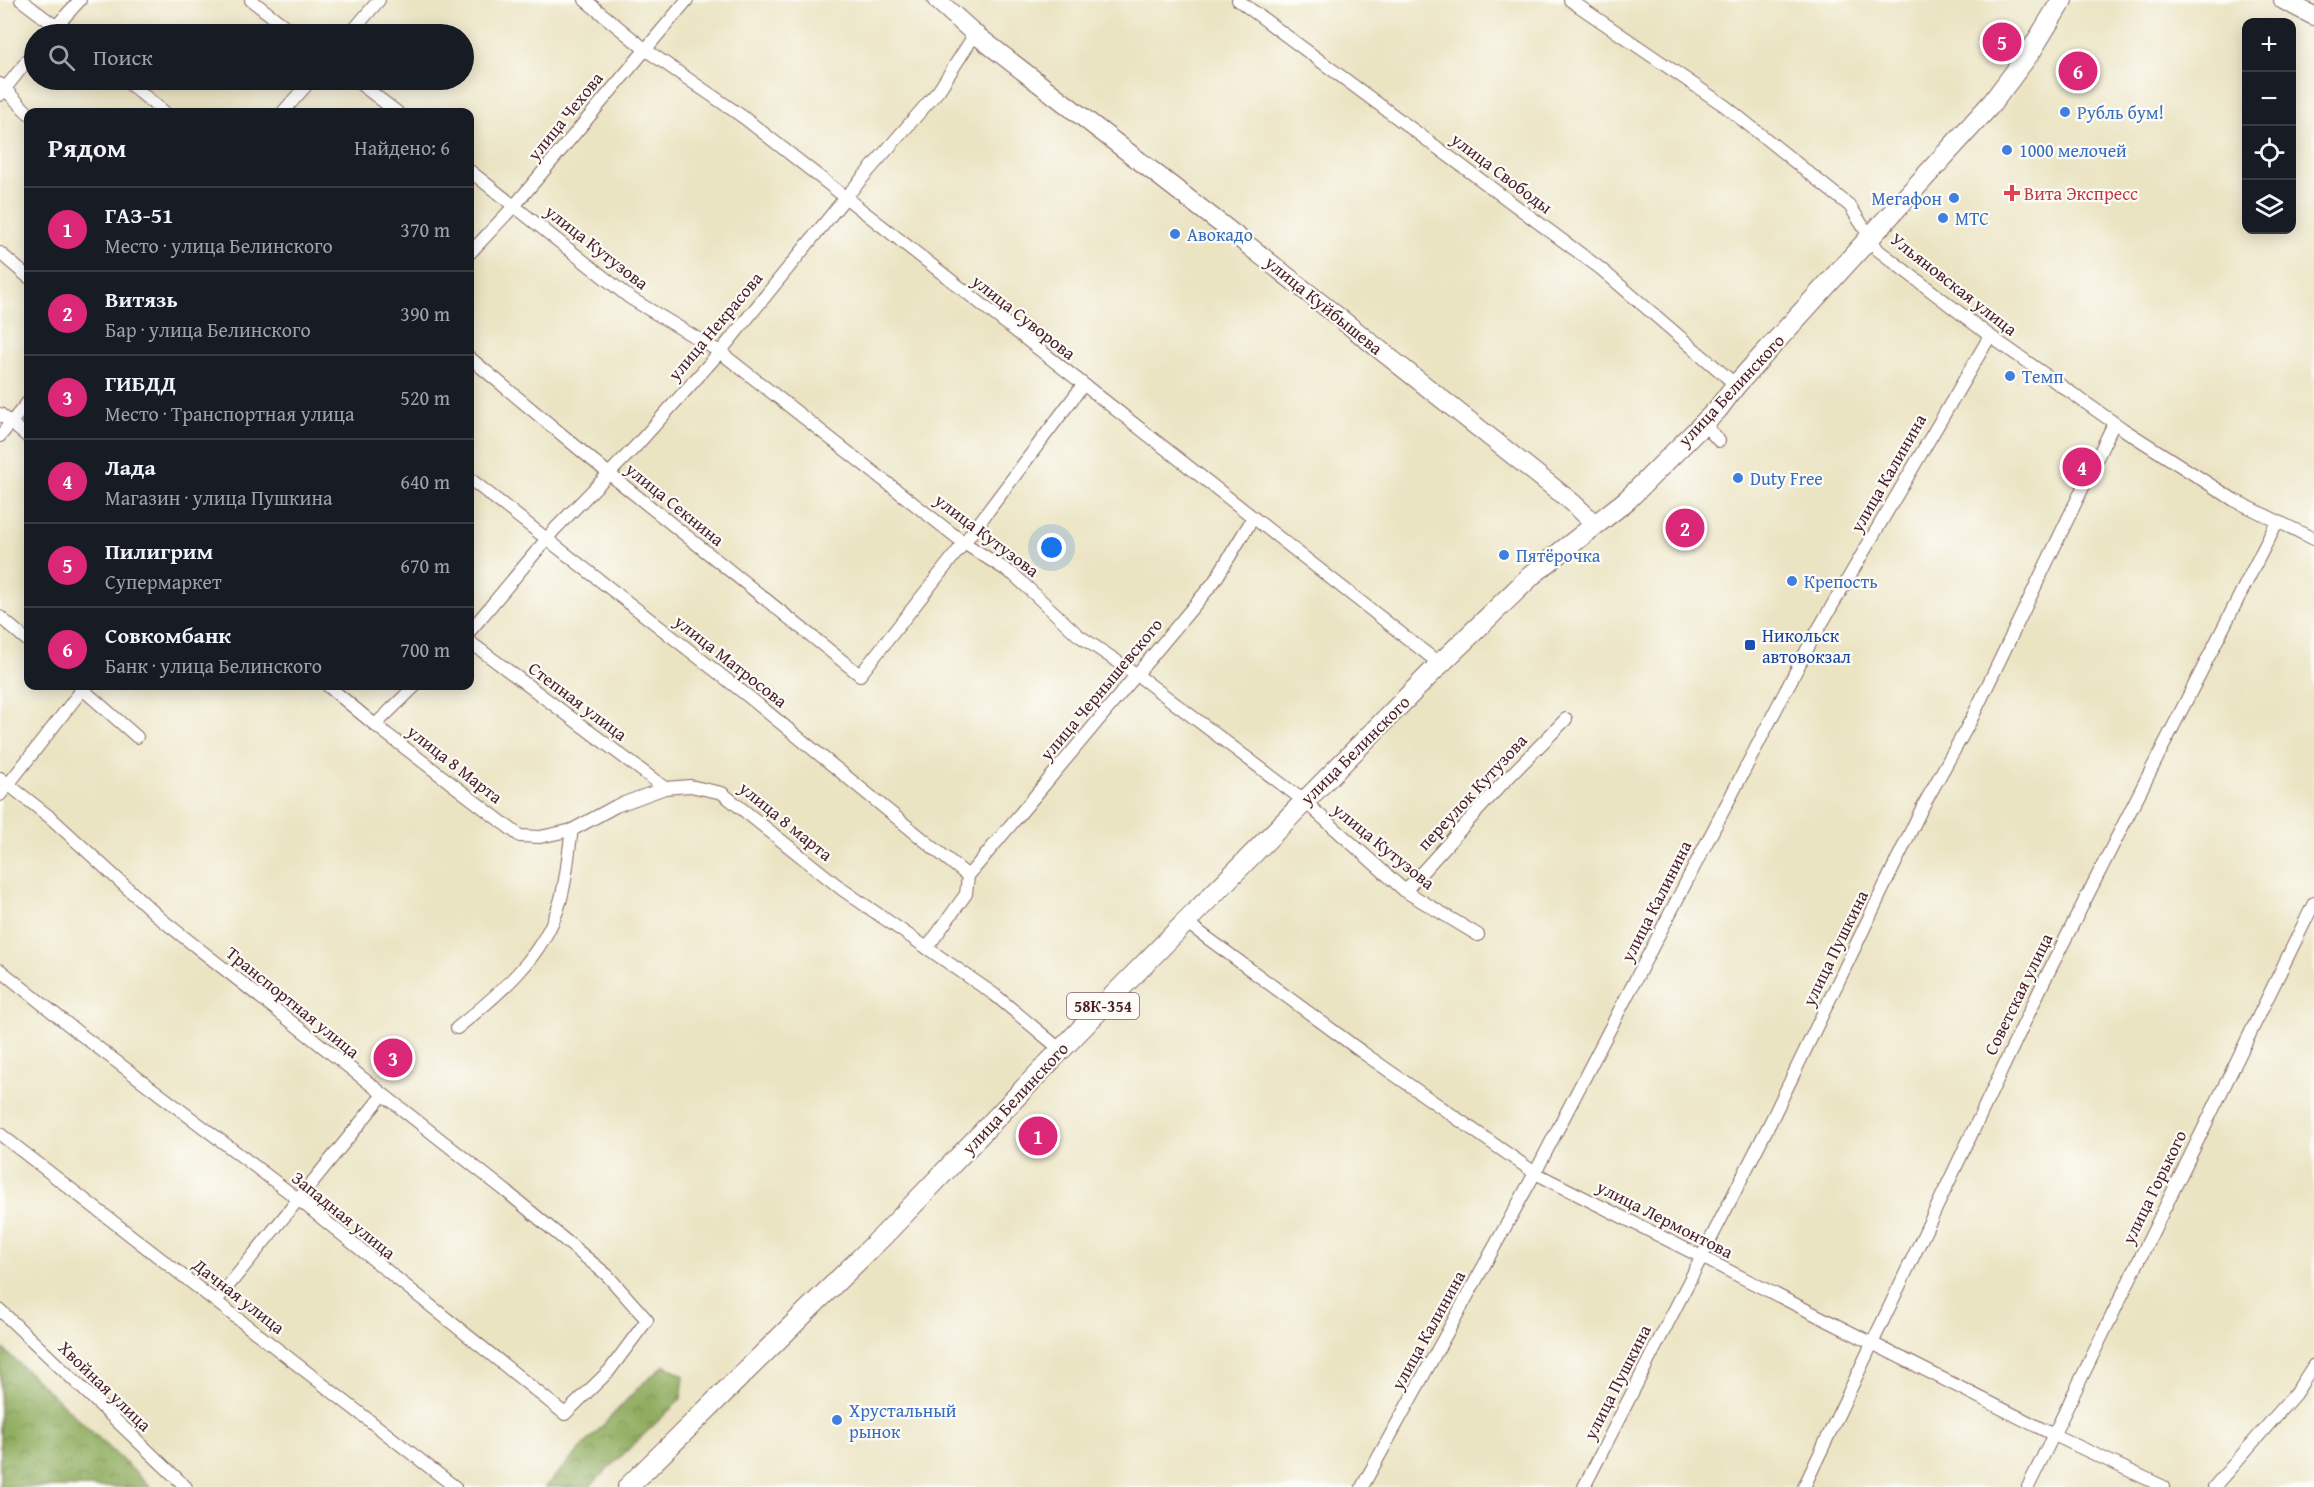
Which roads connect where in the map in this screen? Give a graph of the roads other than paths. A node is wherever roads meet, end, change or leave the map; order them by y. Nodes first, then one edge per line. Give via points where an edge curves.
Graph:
1 (21, 0) edge
2 (80, 0) edge
3 (250, 0) edge
4 (379, 0) edge
5 (585, 0) edge
6 (687, 0) edge
7 (937, 0) edge
8 (1238, 0) edge
9 (1570, 0) edge
10 (2062, 0) edge
11 (2283, 0) edge
12 (2314, 16) edge
13 (45, 24) edge
14 (58, 24) edge
15 (282, 24) edge
16 (359, 24) edge
17 (975, 34) junction
18 (646, 50) junction
19 (24, 64) edge
20 (2, 90) edge
21 (137, 90) edge
22 (302, 90) edge
23 (368, 90) edge
24 (159, 108) edge
25 (286, 108) edge
26 (392, 108) edge
27 (24, 109) edge
28 (474, 174) edge
29 (845, 198) junction
30 (515, 205) junction
31 (1870, 237) junction
32 (474, 249) edge
33 (0, 253) edge
34 (24, 274) edge
35 (1990, 336) junction
36 (720, 352) junction
37 (474, 361) edge
38 (1083, 385) junction
39 (1736, 385) junction
40 (24, 407) edge
41 (0, 414) edge
42 (1702, 422) junction
43 (12, 423) junction
44 (2114, 423) junction
45 (24, 434) edge
46 (0, 436) edge
47 (1719, 441) dead end
48 (608, 473) junction
49 (474, 482) edge
50 (1253, 518) junction
51 (2277, 522) junction
52 (1595, 524) junction
53 (2314, 538) edge
54 (545, 540) junction
55 (964, 543) junction
56 (0, 617) edge
57 (474, 626) edge
58 (24, 638) edge
59 (474, 645) edge
60 (1440, 664) junction
61 (1136, 674) junction
62 (79, 690) edge
63 (86, 690) edge
64 (333, 690) edge
65 (412, 690) edge
66 (1566, 719) dead end
67 (375, 725) junction
68 (137, 737) dead end
69 (5, 781) edge
70 (665, 788) junction
71 (0, 795) edge
72 (1304, 801) junction
73 (572, 830) junction
74 (968, 876) junction
75 (1405, 891) junction
76 (2314, 903) edge
77 (1187, 923) junction
78 (1478, 935) dead end
79 (927, 948) junction
80 (0, 970) edge
81 (457, 1028) dead end
82 (1061, 1050) junction
83 (382, 1096) junction
84 (0, 1134) edge
85 (1535, 1173) junction
86 (298, 1199) junction
87 (1700, 1257) junction
88 (216, 1301) junction
89 (0, 1310) edge
90 (647, 1320) joint
91 (1872, 1343) junction
92 (2314, 1365) edge
93 (2052, 1434) junction
94 (186, 1487) edge
95 (455, 1487) edge
96 (628, 1487) edge
97 (1362, 1487) edge
98 (1584, 1487) edge
99 (1804, 1487) edge
100 (2028, 1487) edge
101 (2164, 1487) edge
102 (2214, 1487) edge

1 - 13 street
2 - 14 street
3 - 15 street
4 - 16 street
5 - 18 street, улица Суворова
6 - 18 street, улица Чехова
7 - 17 main road, улица Куйбышева
8 - 39 street, улица Свободы via 1601,269
9 - 31 street, Ульяновская улица via 1734,114 1850,206
10 - 31 main road, улица Белинского via 2031,51 1992,103
11 - 12 main road
17 - 29 street, улица Некрасова via 939,90
17 - 52 main road, улица Куйбышева via 1225,227
18 - 29 street, улица Суворова via 743,117
18 - 30 street, улица Чехова
19 - 20 street
20 - 27 street
21 - 24 street
22 - 25 street
23 - 26 street
28 - 30 street, улица Кутузова
29 - 36 street, улица Некрасова
29 - 38 street, улица Суворова
30 - 32 street, улица Чехова
30 - 36 street, улица Кутузова via 630,298
31 - 35 street, Ульяновская улица via 1886,256
31 - 39 main road, улица Белинского
33 - 34 street
35 - 44 street, Ульяновская улица
35 - 85 street, улица Калинина via 1812,640
36 - 48 street, улица Некрасова
36 - 55 street, улица Кутузова
37 - 48 street, улица Секнина
38 - 50 street, улица Суворова
38 - 55 street
39 - 42 main road, улица Белинского
40 - 43 street
41 - 43 street
42 - 47 street
42 - 52 main road, улица Белинского via 1627,500
43 - 45 street
43 - 46 street
44 - 51 street, Ульяновская улица via 2234,500
44 - 87 street, улица Пушкина via 1971,720 1922,808 1771,1121
48 - 54 street, улица Некрасова
48 - 55 street, улица Секнина via 860,675
49 - 54 street, улица Матросова
50 - 60 street, улица Суворова
50 - 61 street, улица Чернышевского via 1214,582
51 - 53 street, Ульяновская улица
51 - 91 street, Советская улица via 2044,979
52 - 60 main road, улица Белинского / 58К-354 via 1533,574
54 - 57 street, улица Некрасова
54 - 74 street, улица Матросова via 749,697
55 - 61 street, улица Кутузова via 1014,575 1078,635
56 - 58 street
59 - 70 street, Степная улица
60 - 72 main road, улица Белинского / 58К-354
61 - 72 street, улица Кутузова
61 - 74 street, улица Чернышевского
62 - 69 street
63 - 68 street
64 - 67 street, улица 8 Марта
65 - 67 street
66 - 75 street, переулок Кутузова
67 - 73 street, улица 8 Марта via 520,836 540,837
69 - 71 street
69 - 83 street, Транспортная улица via 162,919
70 - 73 street, улица 8 марта via 616,806
70 - 79 street, улица 8 марта via 690,786 722,793 843,890
72 - 75 street, улица Кутузова
72 - 77 main road, улица Белинского / 58К-354
73 - 81 street via 560,903 534,956 496,996
74 - 79 street via 966,894
75 - 78 street, улица Кутузова
76 - 93 street, улица Горького
77 - 82 main road, улица Белинского / 58К-354
77 - 85 street, улица Лермонтова
79 - 82 street, улица 8 марта via 995,995
80 - 86 street, Западная улица
82 - 96 main road, улица Белинского / 58К-354 via 885,1234
83 - 86 street
83 - 90 street, Транспортная улица via 607,1275
84 - 88 street, Дачная улица
85 - 87 street, улица Лермонтова
85 - 97 street, улица Калинина
86 - 88 street
86 - 90 street, Западная улица via 565,1414 609,1371
87 - 91 street, улица Лермонтова
87 - 98 street, улица Пушкина
88 - 95 street, Дачная улица
89 - 94 street, Хвойная улица
91 - 93 street, улица Лермонтова
91 - 99 street, Советская улица
92 - 102 street via 2295,1394
93 - 100 street, улица Горького
93 - 101 street, улица Лермонтова

